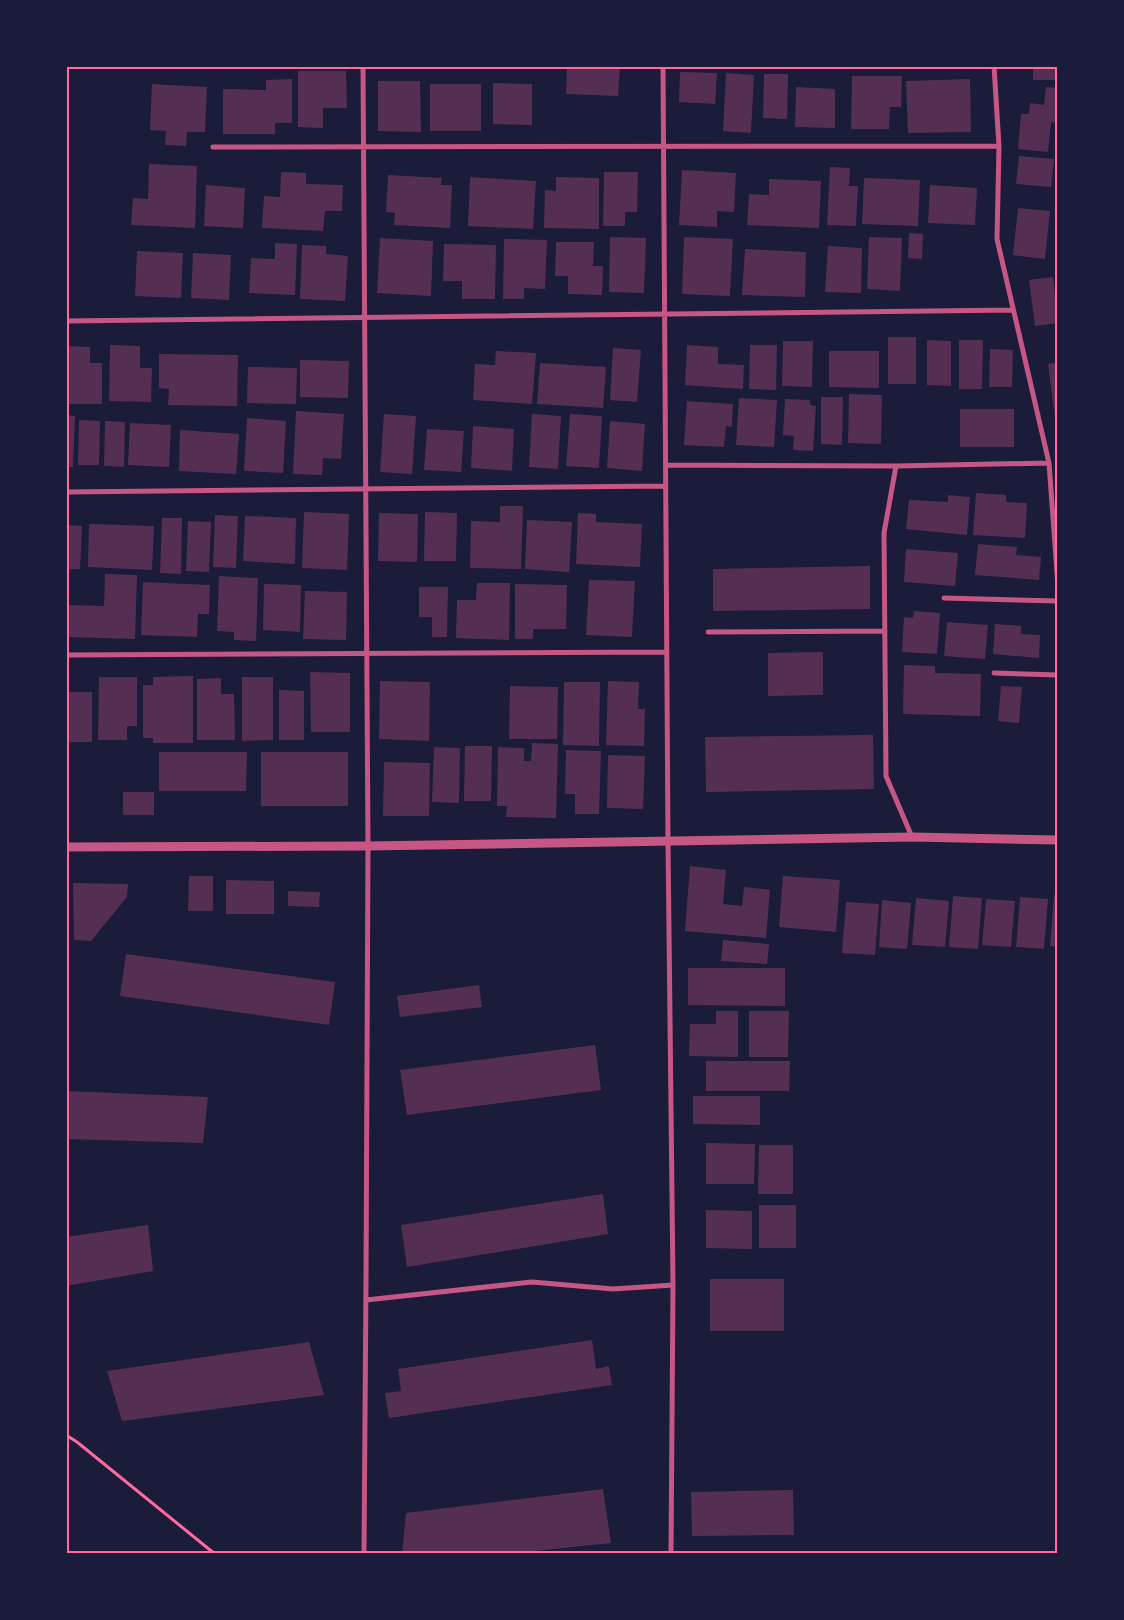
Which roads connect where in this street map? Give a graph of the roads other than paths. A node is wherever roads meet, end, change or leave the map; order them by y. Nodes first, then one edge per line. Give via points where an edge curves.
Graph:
1 (363, 66) edge
2 (663, 66) edge
3 (994, 66) edge
4 (999, 146) junction
5 (213, 147) dead end
6 (364, 147) junction
7 (664, 147) junction
8 (1013, 310) junction
9 (665, 315) junction
10 (365, 318) junction
11 (66, 321) edge
12 (1049, 463) junction
13 (666, 465) junction
14 (896, 466) junction
15 (665, 486) junction
16 (365, 490) junction
17 (66, 492) edge
18 (1058, 586) edge
19 (944, 598) dead end
20 (1058, 601) edge
21 (885, 631) junction
22 (708, 632) dead end
23 (666, 652) junction
24 (367, 654) junction
25 (66, 655) edge
26 (994, 673) dead end
27 (1058, 676) edge
28 (912, 837) junction
29 (1058, 840) edge
30 (668, 842) junction
31 (368, 846) junction
32 (66, 847) edge
33 (673, 1285) junction
34 (366, 1300) junction
35 (364, 1554) edge
36 (671, 1554) edge

1 - 6 street
2 - 7 street
3 - 4 street
4 - 7 street
4 - 8 street via 998,239
5 - 6 street
6 - 7 street
6 - 10 street
7 - 9 street
8 - 9 street
8 - 12 street
9 - 10 street
9 - 13 street
10 - 11 street
10 - 16 street
12 - 14 street
12 - 18 street
13 - 14 street
13 - 15 street
14 - 21 street via 884,533
15 - 16 street
15 - 23 street
16 - 17 street
16 - 24 street
19 - 20 street
21 - 22 street
21 - 28 street via 886,776
23 - 24 street
23 - 30 street
24 - 25 street
24 - 31 street
26 - 27 street
28 - 29 street
28 - 30 street
30 - 31 street
30 - 33 street
31 - 32 street
31 - 34 street
33 - 34 street via 613,1289 532,1282
33 - 36 street
34 - 35 street

